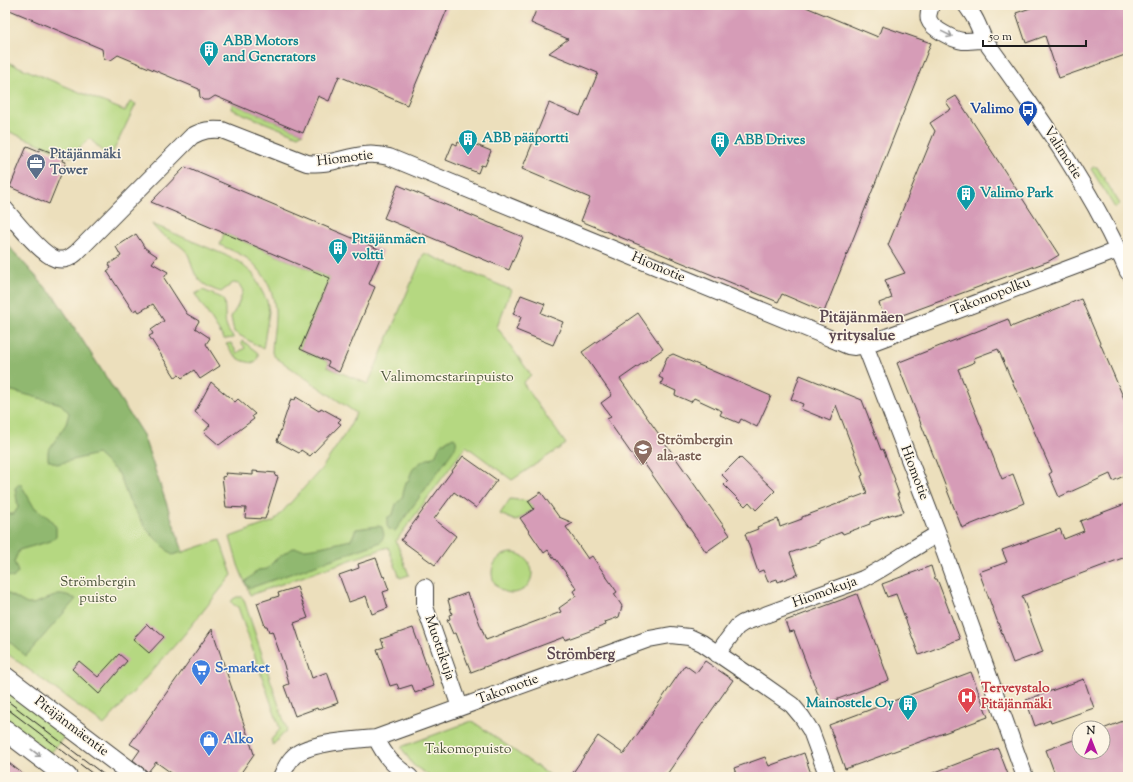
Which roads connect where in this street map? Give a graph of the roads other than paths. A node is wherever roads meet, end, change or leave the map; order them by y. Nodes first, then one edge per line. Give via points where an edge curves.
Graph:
1 (931, 5) edge
2 (966, 5) edge
3 (985, 40) junction
4 (5, 210) edge
5 (1118, 250) junction
6 (1128, 272) edge
7 (865, 344) junction
8 (938, 534) junction
9 (425, 587) dead end
10 (716, 654) junction
11 (5, 677) edge
12 (460, 707) junction
13 (5, 730) edge
14 (376, 738) junction
15 (67, 777) edge
16 (137, 777) edge
17 (281, 777) edge
18 (410, 777) edge
19 (828, 777) edge
20 (1025, 777) edge

1 -> 3 street via 929,20 945,34 961,41
2 - 3 street, Valimotie
3 - 5 street, Valimotie via 1072,168
4 - 7 street, Hiomotie via 46,254 64,259 76,253 192,136 201,131 212,129 234,134 307,163 324,164 376,154 389,157 848,346
5 - 6 street, Valimotie
5 - 7 street, Takomopolku
7 - 8 street, Hiomotie
8 - 10 street, Hiomokuja via 863,579 737,627
8 - 20 street, Hiomotie
9 - 12 street, Muottikuja via 425,607
10 - 12 street, Takomotie via 689,637 662,636
10 - 19 street, Takomotie via 792,705 811,731
11 - 16 main road, Pitäjänmäentie
12 - 14 street, Takomotie
13 -> 15 main road
14 - 17 street, Takomotie via 308,748 298,752
14 - 18 street via 384,755 395,767

